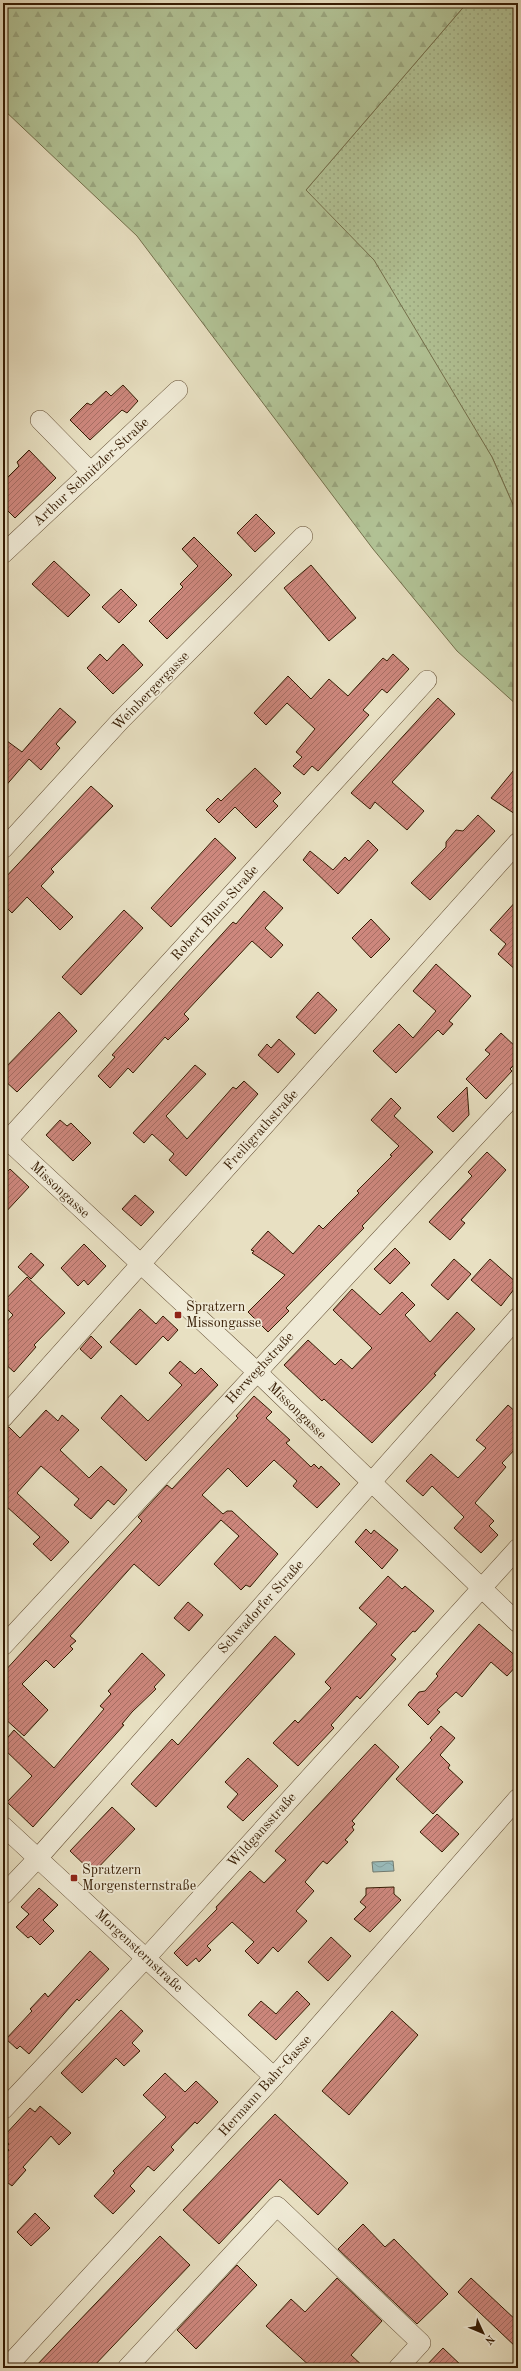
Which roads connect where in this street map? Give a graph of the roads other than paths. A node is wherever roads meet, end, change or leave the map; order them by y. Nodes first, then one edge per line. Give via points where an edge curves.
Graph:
1 (178, 390) dead end
2 (40, 420) dead end
3 (91, 472) junction
4 (302, 536) dead end
5 (3, 554) edge
6 (427, 680) dead end
7 (518, 842) edge
8 (3, 849) edge
9 (518, 1091) edge
10 (5, 1141) edge
11 (140, 1265) junction
12 (518, 1317) edge
13 (256, 1372) junction
14 (3, 1418) edge
15 (371, 1483) junction
16 (518, 1548) edge
17 (483, 1589) junction
18 (518, 1624) edge
19 (3, 1646) edge
20 (518, 1798) edge
21 (3, 1826) edge
22 (38, 1858) junction
23 (3, 1895) edge
24 (146, 1958) junction
25 (274, 2077) junction
26 (3, 2110) edge
27 (6, 2368) edge
28 (126, 2368) edge
29 (398, 2368) edge

1 - 3 street, Arthur Schnitzler-Straße
2 - 3 street
3 - 5 street, Arthur Schnitzler-Straße
4 - 8 street, Weinbergergasse via 120,721
6 - 10 street, Robert Blum-Straße
7 - 11 street, Freiligrathstraße
9 - 13 street, Herweghstraße
10 - 11 street, Missongasse
11 - 13 street, Missongasse
11 - 14 street, Freiligrathstraße
12 - 15 street, Schwadorfer Straße
13 - 15 street, Missongasse
13 - 19 street, Herweghstraße
15 - 17 street, Missongasse
15 - 22 street, Schwadorfer Straße
16 - 17 street, Wildgansstraße
17 - 18 street, Missongasse
17 - 24 street, Wildgansstraße
20 - 25 street, Hermann Bahr-Gasse
21 - 22 street, Morgensternstraße
22 - 23 street, Schwadorfer Straße
22 - 24 street, Morgensternstraße
24 - 25 street, Morgensternstraße
24 - 26 street, Wildgansstraße
25 - 27 street, Hermann Bahr-Gasse
28 - 29 street via 277,2206 422,2343

